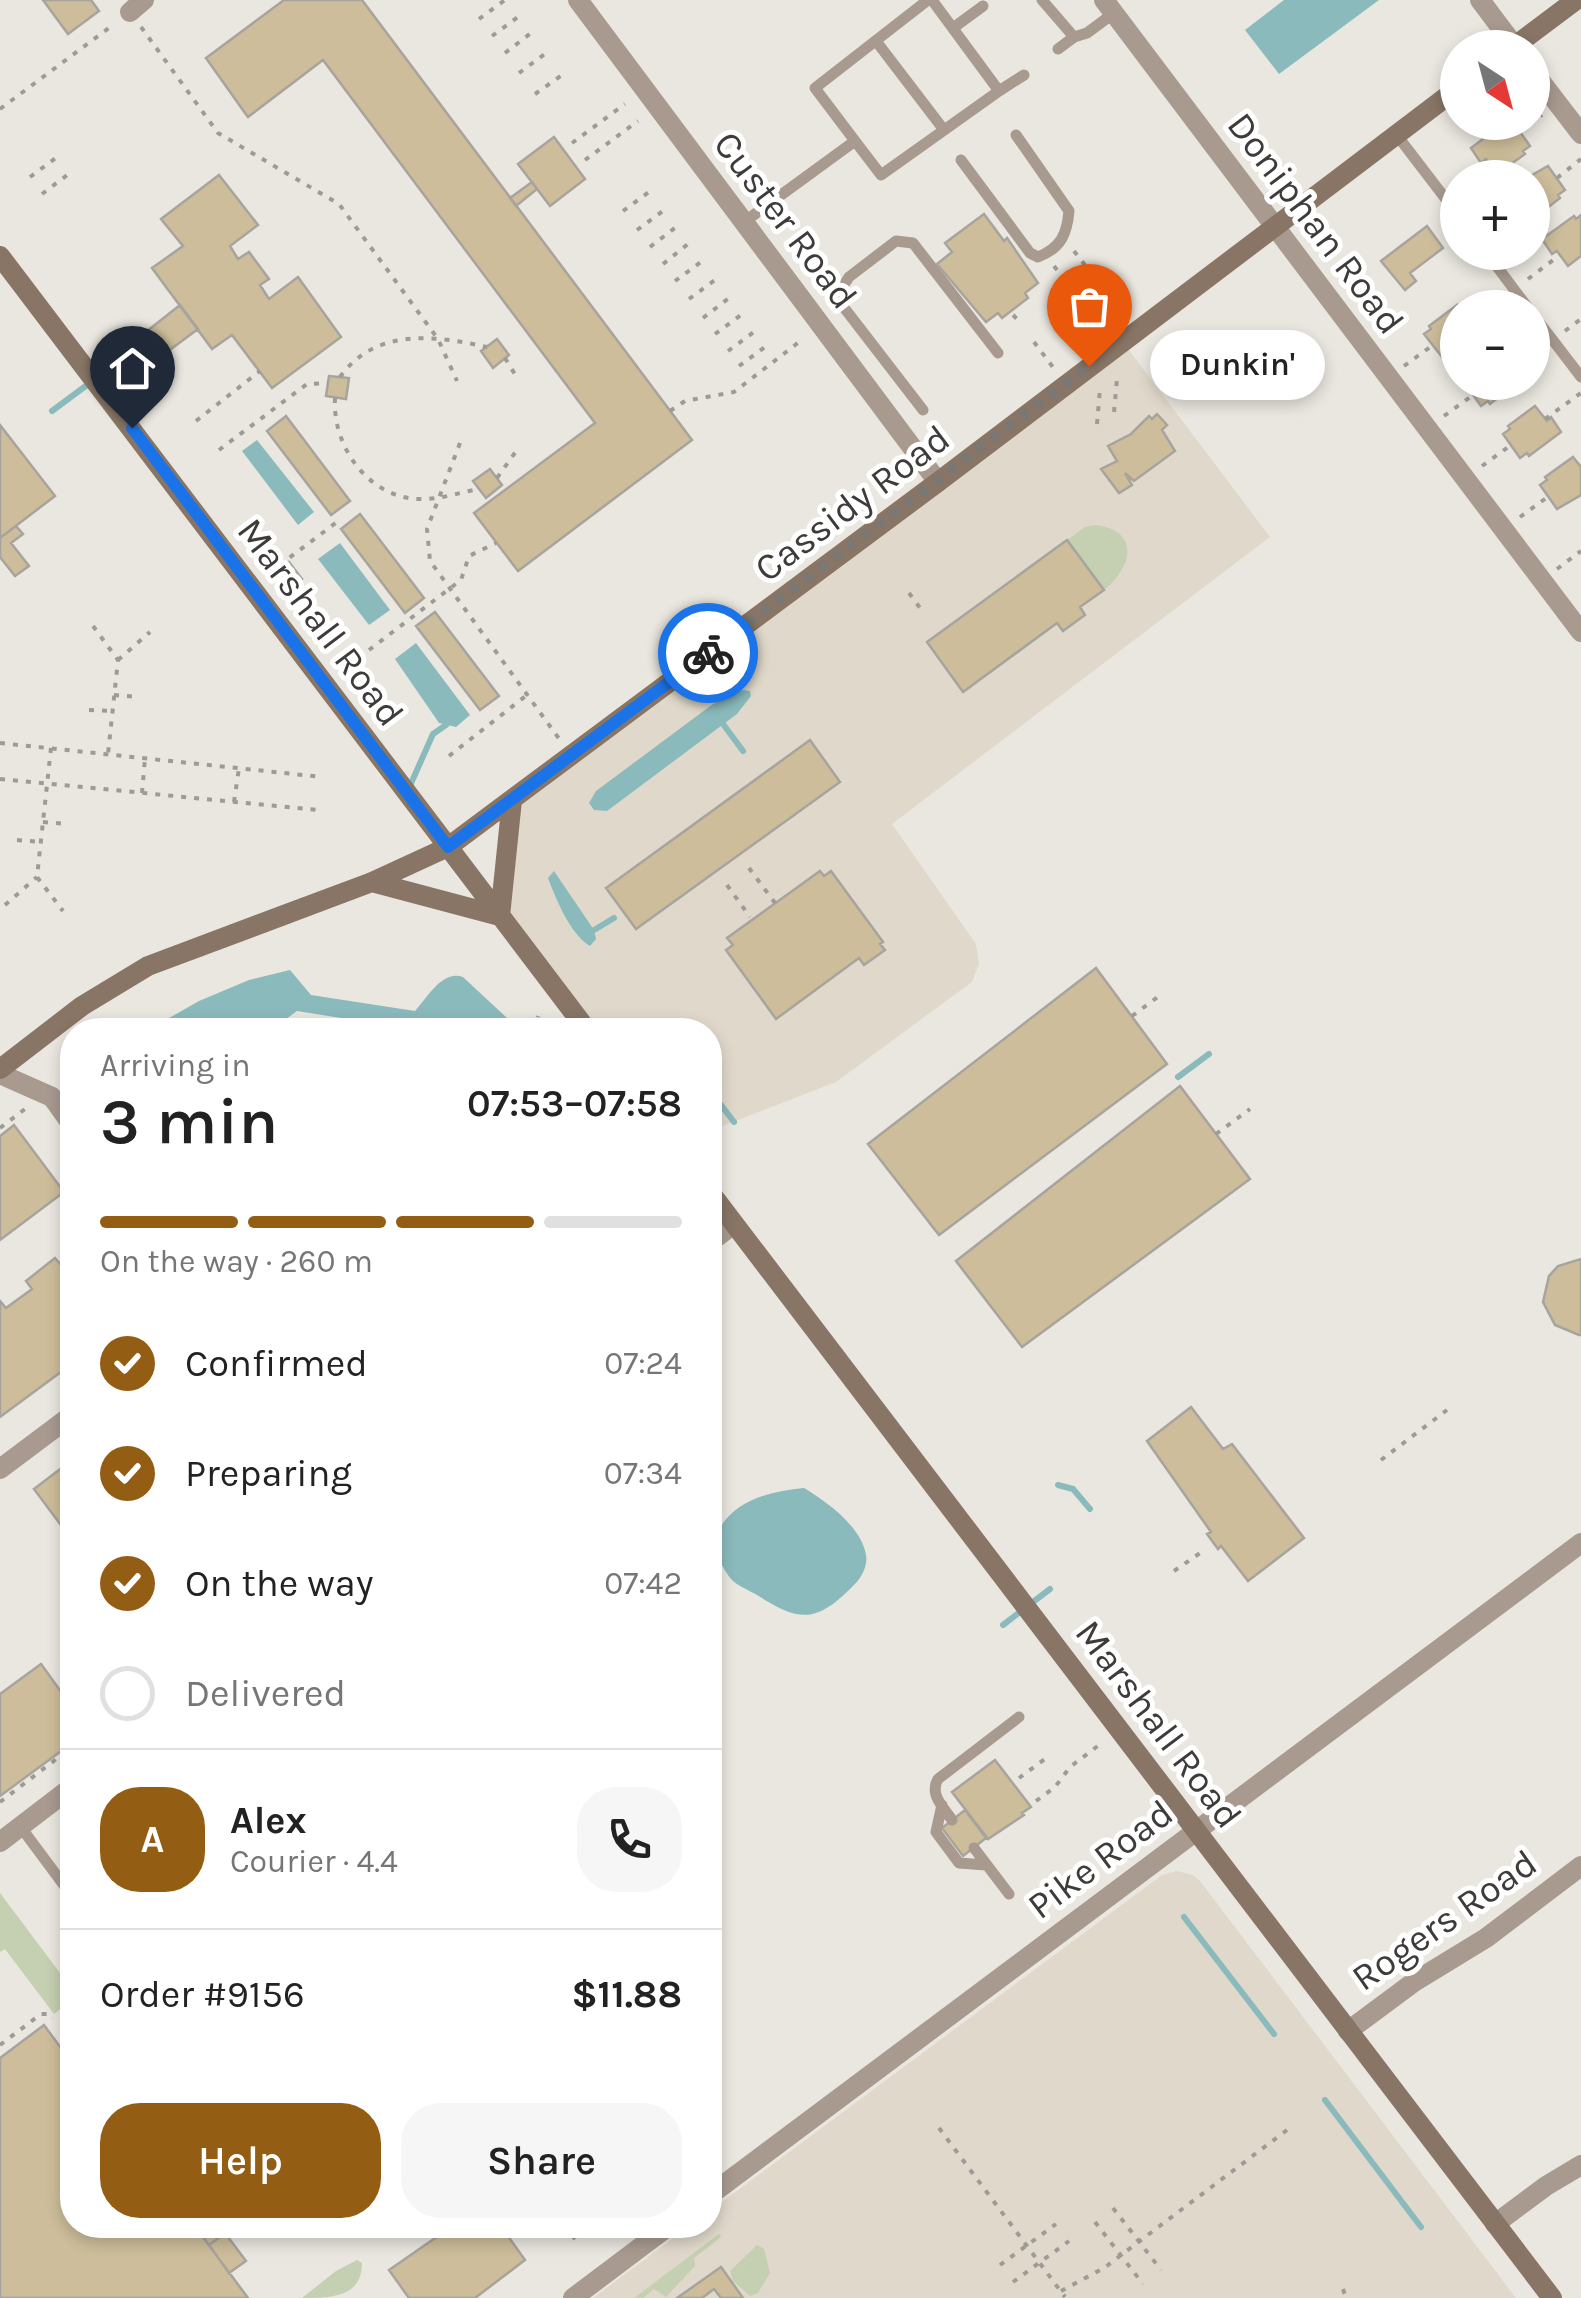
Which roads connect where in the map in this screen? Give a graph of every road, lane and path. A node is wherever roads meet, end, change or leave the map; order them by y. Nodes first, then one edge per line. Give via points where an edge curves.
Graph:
1 (505, 0) edge
2 (578, 0) edge
3 (930, 0) edge
4 (1042, 0) edge
5 (1480, 0) edge
6 (1576, 0) edge
7 (137, 6) edge
8 (983, 6) dead end
9 (1109, 6) edge
10 (518, 17) dead end
11 (479, 19) dead end
12 (953, 28) junction
13 (1502, 30) edge
14 (1536, 30) edge
15 (531, 34) dead end
16 (492, 36) dead end
17 (1074, 38) junction
18 (876, 41) junction
19 (1058, 49) dead end
20 (504, 53) dead end
21 (546, 53) dead end
22 (519, 73) dead end
23 (562, 75) dead end
24 (1024, 75) dead end
25 (1000, 91) junction
26 (536, 94) dead end
27 (1550, 94) edge
28 (1440, 101) edge
29 (625, 104) dead end
30 (1558, 104) junction
31 (0, 109) edge
32 (1550, 110) edge
33 (638, 121) dead end
34 (944, 130) junction
35 (1396, 134) junction
36 (1581, 134) edge
37 (1016, 135) dead end
38 (855, 141) junction
39 (572, 143) dead end
40 (57, 156) dead end
41 (1581, 159) edge
42 (585, 160) dead end
43 (960, 160) dead end
44 (70, 174) dead end
45 (30, 178) dead end
46 (1557, 178) dead end
47 (1440, 191) edge
48 (649, 192) dead end
49 (42, 194) dead end
50 (623, 211) dead end
51 (663, 211) dead end
52 (744, 222) junction
53 (1274, 225) junction
54 (676, 227) dead end
55 (637, 230) dead end
56 (688, 244) dead end
57 (650, 246) dead end
58 (1072, 247) dead end
59 (1560, 255) dead end
60 (0, 256) edge
61 (701, 262) dead end
62 (1052, 262) dead end
63 (662, 264) dead end
64 (1500, 270) edge
65 (1096, 279) dead end
66 (715, 280) dead end
67 (675, 281) dead end
68 (1514, 289) joint
69 (1076, 294) dead end
70 (729, 298) dead end
71 (689, 299) dead end
72 (741, 315) dead end
73 (703, 318) dead end
74 (754, 332) dead end
75 (715, 334) dead end
76 (1550, 336) edge
77 (438, 339) junction
78 (804, 339) dead end
79 (1034, 342) dead end
80 (1432, 345) dead end
81 (487, 347) dead end
82 (765, 347) dead end
83 (728, 351) dead end
84 (998, 353) dead end
85 (505, 358) dead end
86 (739, 366) dead end
87 (1406, 366) dead end
88 (260, 372) dead end
89 (516, 376) dead end
90 (340, 377) dead end
91 (1581, 377) edge
92 (1118, 379) dead end
93 (457, 381) dead end
94 (328, 383) dead end
95 (1066, 384) junction
96 (1100, 388) dead end
97 (1581, 393) edge
98 (335, 398) dead end
99 (1466, 400) edge
100 (923, 410) dead end
101 (670, 411) dead end
102 (1114, 412) dead end
103 (1444, 416) dead end
104 (1545, 419) dead end
105 (196, 420) dead end
106 (1096, 424) dead end
107 (460, 443) dead end
108 (1511, 445) dead end
109 (519, 447) dead end
110 (219, 450) dead end
111 (1482, 467) dead end
112 (497, 478) dead end
113 (938, 482) junction
114 (479, 488) dead end
115 (1548, 496) dead end
116 (439, 497) junction
117 (1520, 517) dead end
118 (337, 522) dead end
119 (496, 542) dead end
120 (1581, 551) edge
121 (1557, 569) dead end
122 (250, 587) junction
123 (448, 590) junction
124 (908, 593) dead end
125 (920, 608) dead end
126 (93, 626) dead end
127 (150, 632) dead end
128 (1581, 632) edge
129 (369, 650) dead end
130 (118, 660) junction
131 (114, 694) junction
132 (527, 695) junction
133 (138, 697) dead end
134 (88, 710) dead end
135 (113, 711) junction
136 (0, 743) edge
137 (51, 748) junction
138 (108, 754) junction
139 (449, 756) dead end
140 (572, 756) junction
141 (145, 758) junction
142 (239, 768) junction
143 (322, 777) dead end
144 (0, 778) edge
145 (47, 783) junction
146 (142, 793) junction
147 (512, 800) junction
148 (234, 802) junction
149 (318, 810) dead end
150 (43, 822) junction
151 (68, 824) dead end
152 (17, 840) dead end
153 (41, 842) junction
154 (448, 847) junction
155 (750, 868) dead end
156 (37, 877) junction
157 (372, 882) junction
158 (727, 885) dead end
159 (775, 903) dead end
160 (5, 905) dead end
161 (62, 911) dead end
162 (500, 916) junction
163 (750, 917) dead end
164 (1163, 993) dead end
165 (1132, 1016) dead end
166 (67, 1018) edge
167 (578, 1018) edge
168 (60, 1024) edge
169 (0, 1072) edge
170 (60, 1108) edge
171 (1250, 1109) dead end
172 (13, 1117) dead end
173 (0, 1128) edge
174 (1216, 1134) dead end
175 (722, 1208) edge
176 (734, 1224) junction
177 (722, 1233) edge
178 (1447, 1410) dead end
179 (60, 1424) edge
180 (1381, 1460) dead end
181 (0, 1469) edge
182 (1581, 1543) edge
183 (1206, 1549) dead end
184 (1174, 1572) dead end
185 (1019, 1717) dead end
186 (1120, 1730) junction
187 (1049, 1756) dead end
188 (60, 1757) edge
189 (1019, 1778) dead end
190 (60, 1797) edge
191 (1036, 1801) dead end
192 (0, 1802) edge
193 (942, 1806) junction
194 (952, 1820) dead end
195 (20, 1826) junction
196 (1196, 1830) junction
197 (0, 1842) edge
198 (974, 1848) dead end
199 (986, 1865) junction
200 (1581, 1866) edge
201 (60, 1880) edge
202 (1009, 1894) dead end
203 (52, 2018) dead end
204 (1348, 2032) junction
205 (0, 2045) edge
206 (939, 2128) dead end
207 (1287, 2130) dead end
208 (1581, 2165) edge
209 (722, 2186) edge
210 (1113, 2208) dead end
211 (1095, 2222) dead end
212 (1056, 2224) dead end
213 (1495, 2224) junction
214 (574, 2238) edge
215 (653, 2238) edge
216 (1069, 2241) dead end
217 (1139, 2242) junction
218 (578, 2244) dead end
219 (1027, 2245) junction
220 (1120, 2256) junction
221 (1040, 2262) junction
222 (1000, 2265) dead end
223 (1161, 2270) dead end
224 (1013, 2282) dead end
225 (1142, 2284) dead end
226 (1343, 2289) dead end
227 (1061, 2291) junction
228 (1065, 2297) edge
229 (574, 2298) edge
230 (1346, 2298) edge
231 (1552, 2298) edge

1 - 11 path
2 - 52 street, Custer Road
3 - 12 lane
3 - 18 lane
4 - 17 lane
5 - 13 street
6 - 14 street
7 - 31 path
7 - 77 path via 218,132 339,204
8 - 12 lane
9 - 17 lane via 1088,32
9 - 53 street, Doniphan Road
10 - 16 path
12 - 25 lane
15 - 20 path
17 - 19 lane
18 - 34 lane
18 - 38 lane via 815,88
21 - 22 path
23 - 26 path
24 - 25 lane
25 - 34 lane
27 - 30 street
28 - 35 street, Cassidy Road
29 - 39 path
30 - 32 path
30 - 36 street
33 - 42 path
34 - 38 lane via 881,176
35 - 47 lane
35 - 53 street, Cassidy Road
37 - 43 lane via 1069,211 1066,236 1045,255 1030,253
38 - 52 lane
40 - 45 path
41 - 46 path
44 - 49 path
48 - 50 path
51 - 55 path
52 - 113 street, Custer Road
53 - 95 street, Cassidy Road
53 - 128 street, Doniphan Road
54 - 57 path
56 - 63 path
58 - 65 path
59 - 68 path
60 - 122 street, Marshall Road
61 - 67 path
62 - 69 path
64 - 68 lane
66 - 71 path
70 - 73 path
72 - 75 path
74 - 83 path
76 - 91 lane
77 - 81 path
77 - 90 path via 374,346
77 - 93 path
78 - 101 path via 734,392 685,401
79 - 95 path
80 - 87 path
82 - 86 path
84 - 100 lane via 913,243 896,241 849,276 839,292 842,305
85 - 89 path
88 - 105 path
92 - 102 path
94 - 110 path via 307,384
95 - 113 street, Cassidy Road
96 - 106 path
97 - 104 path
98 - 116 path via 340,440 355,465 398,496
99 - 103 path
107 - 116 path
108 - 111 path
109 - 112 path
113 - 140 street, Cassidy Road
114 - 116 path
115 - 117 path
116 - 123 path via 426,546
118 - 122 path
119 - 123 path via 469,556 466,574
120 - 121 path
122 - 154 street, Marshall Road
123 - 129 path
123 - 132 path
124 - 125 path
126 - 130 path
127 - 130 path
130 - 131 path
131 - 133 path
131 - 135 path
132 - 139 path
132 - 140 path
134 - 135 path
135 - 138 path
136 - 137 path
137 - 138 path
137 - 145 path
138 - 141 path
140 - 147 street, Cassidy Road
141 - 142 path
141 - 146 path
142 - 143 path
142 - 148 path
144 - 145 path
145 - 146 path
145 - 150 path
146 - 148 path
147 - 154 street, Cassidy Road
147 - 162 street
148 - 149 path
150 - 151 path
150 - 153 path
152 - 153 path
153 - 156 path
154 - 157 street, Cassidy Road
154 - 162 street, Marshall Road
155 - 159 path
156 - 160 path
156 - 161 path
157 - 162 street
157 - 166 street, Cassidy Road via 148,966
158 - 163 path
162 - 167 street, Marshall Road
164 - 165 path
168 - 169 street, Cassidy Road
169 - 170 street via 52,1097
171 - 174 path
172 - 173 path
175 - 176 street, Marshall Road
176 - 177 street
176 - 186 street, Marshall Road
178 - 180 path
179 - 181 street
182 - 196 street, Pike Road
183 - 184 path
185 - 193 lane via 942,1774 934,1786
186 - 191 path
186 - 196 street, Marshall Road
187 - 189 path
188 - 192 path
190 - 195 street
193 - 194 lane
193 - 199 lane via 936,1832 959,1863
195 - 197 street
195 - 201 lane
196 - 204 street, Marshall Road
196 - 209 street, Pike Road
198 - 199 lane
199 - 202 lane
200 - 204 street, Rogers Road
203 - 205 path via 41,2014
204 - 213 street, Marshall Road
206 - 219 path
207 - 217 path
208 - 213 street
210 - 217 path
211 - 220 path
212 - 219 path
213 - 231 street, Marshall Road
214 - 218 path
215 - 229 street
216 - 221 path
217 - 220 path
217 - 223 path
219 - 221 path
219 - 222 path
220 - 225 path
220 - 227 path
221 - 224 path
221 - 227 path
226 - 230 path
227 - 228 path

